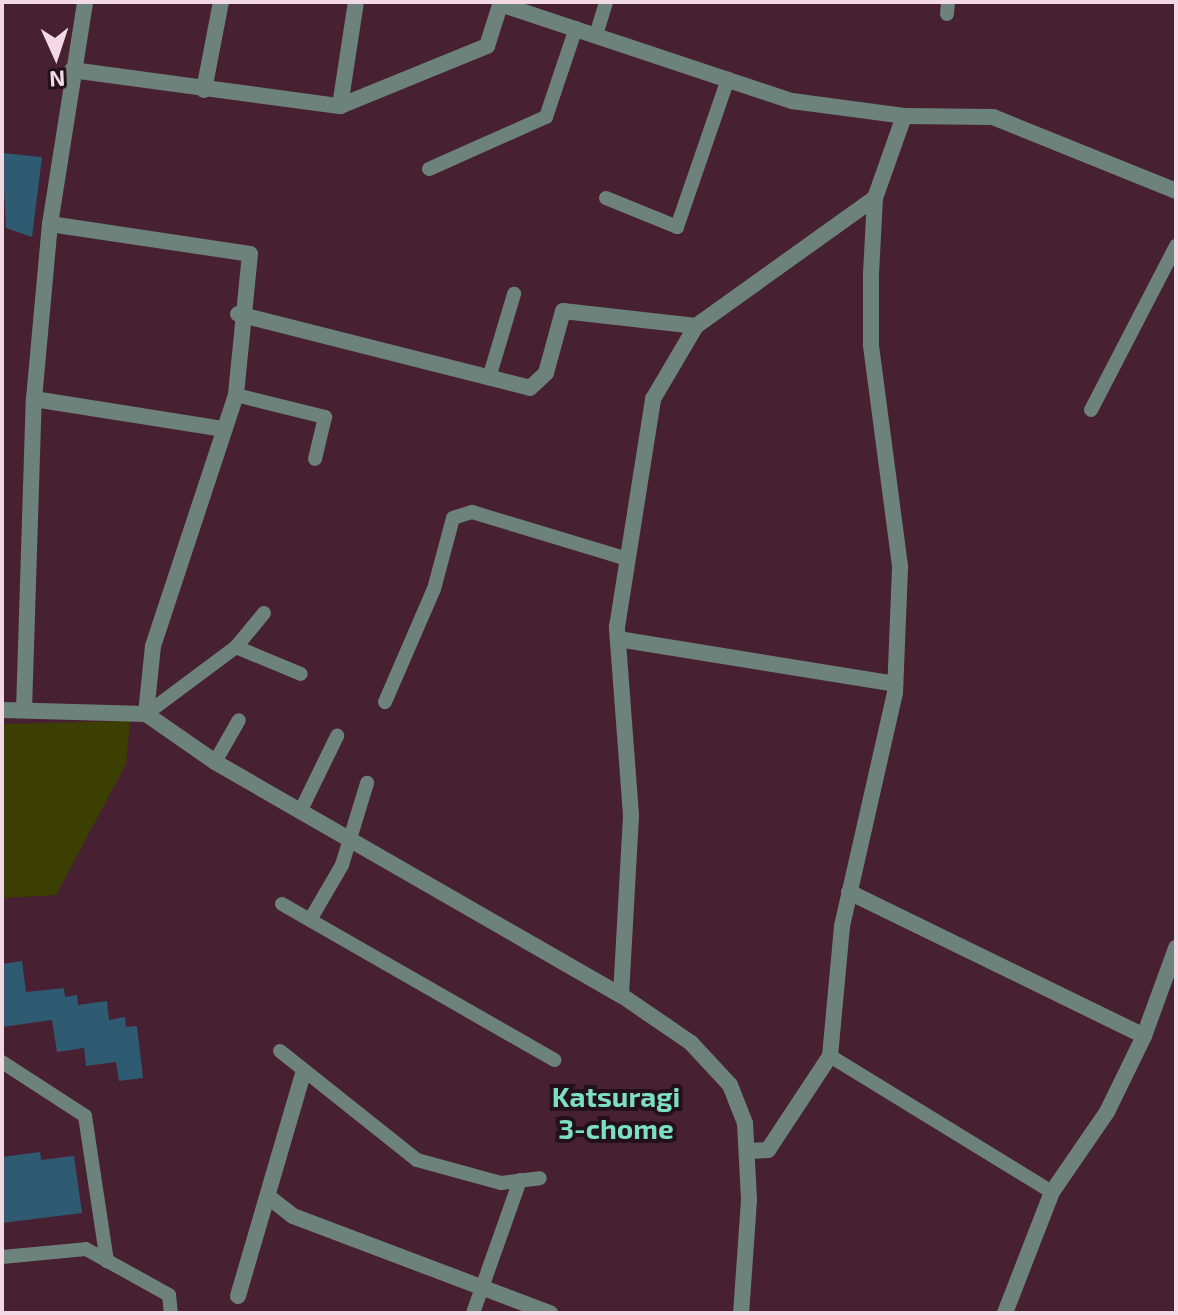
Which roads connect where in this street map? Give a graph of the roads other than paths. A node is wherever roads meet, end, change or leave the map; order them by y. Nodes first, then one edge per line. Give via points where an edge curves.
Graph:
1 (85, 2) edge
2 (221, 2) edge
3 (356, 2) edge
4 (606, 2) edge
5 (501, 3) edge
6 (576, 28) junction
7 (596, 35) junction
8 (72, 70) junction
9 (728, 79) junction
10 (204, 90) junction
11 (340, 106) junction
12 (904, 116) junction
13 (429, 169) dead end
14 (1174, 184) edge
15 (606, 198) dead end
16 (875, 198) junction
17 (50, 224) junction
18 (1176, 246) edge
19 (514, 294) dead end
20 (238, 314) junction
21 (696, 326) junction
22 (489, 378) junction
23 (236, 395) junction
24 (34, 399) junction
25 (1091, 410) dead end
26 (223, 429) junction
27 (315, 459) dead end
28 (624, 558) junction
29 (264, 613) dead end
30 (618, 639) junction
31 (236, 647) junction
32 (301, 674) dead end
33 (895, 684) junction
34 (385, 702) dead end
35 (2, 710) edge
36 (24, 710) junction
37 (146, 714) junction
38 (239, 720) dead end
39 (337, 736) dead end
40 (215, 762) junction
41 (367, 783) dead end
42 (300, 812) junction
43 (350, 837) junction
44 (849, 892) junction
45 (282, 904) dead end
46 (310, 920) junction
47 (1176, 948) edge
48 (621, 995) junction
49 (1144, 1036) junction
50 (280, 1051) dead end
51 (830, 1056) junction
52 (554, 1060) dead end
53 (2, 1062) edge
54 (303, 1074) junction
55 (749, 1151) junction
56 (540, 1178) dead end
57 (520, 1180) junction
58 (1052, 1192) junction
59 (270, 1198) junction
60 (2, 1257) edge
61 (107, 1261) junction
62 (482, 1289) junction
63 (238, 1296) dead end
64 (171, 1313) edge
65 (473, 1313) edge
66 (550, 1313) edge
67 (741, 1313) edge
68 (1005, 1313) edge

1 - 8 street
2 - 10 street
3 - 11 street
4 - 7 lane
5 - 6 street
5 - 11 street via 487,46
6 - 7 street
6 - 13 lane via 546,117
7 - 9 street
8 - 10 street
8 - 17 street
9 - 12 street via 792,101
9 - 15 lane via 677,227
10 - 11 street
12 - 14 street via 993,117
12 - 16 street
16 - 21 street
16 - 33 street via 871,345 897,525 902,608
17 - 20 street via 250,254
17 - 24 street
18 - 25 lane
19 - 22 lane
20 - 22 street
20 - 23 street via 243,357
21 - 22 street via 563,311 546,373 530,388
21 - 28 street via 653,399
23 - 26 street
23 - 27 lane via 325,417
24 - 26 street
24 - 36 street
26 - 37 street via 153,646
28 - 30 street
28 - 34 lane via 472,512 453,518 434,589
29 - 31 lane
30 - 33 street
30 - 48 street via 631,815
31 - 32 lane
31 - 37 lane
33 - 44 street
35 - 36 street
36 - 37 street
37 - 40 street
38 - 40 lane
39 - 42 lane
40 - 42 street
41 - 43 lane
42 - 43 street
43 - 46 lane
43 - 48 street
44 - 49 street
44 - 51 street
45 - 46 lane
46 - 52 lane
47 - 49 street
48 - 55 street via 691,1043 730,1085
49 - 58 street via 1107,1112
50 - 54 lane
51 - 55 street via 768,1150
51 - 58 lane
53 - 61 lane via 85,1116
54 - 57 lane via 417,1160 455,1174
54 - 59 street
55 - 67 street
56 - 57 lane
57 - 62 lane
58 - 68 street
59 - 62 street via 293,1216
59 - 63 street
60 - 61 lane via 86,1249
61 - 64 lane via 169,1295
62 - 65 lane
62 - 66 street

